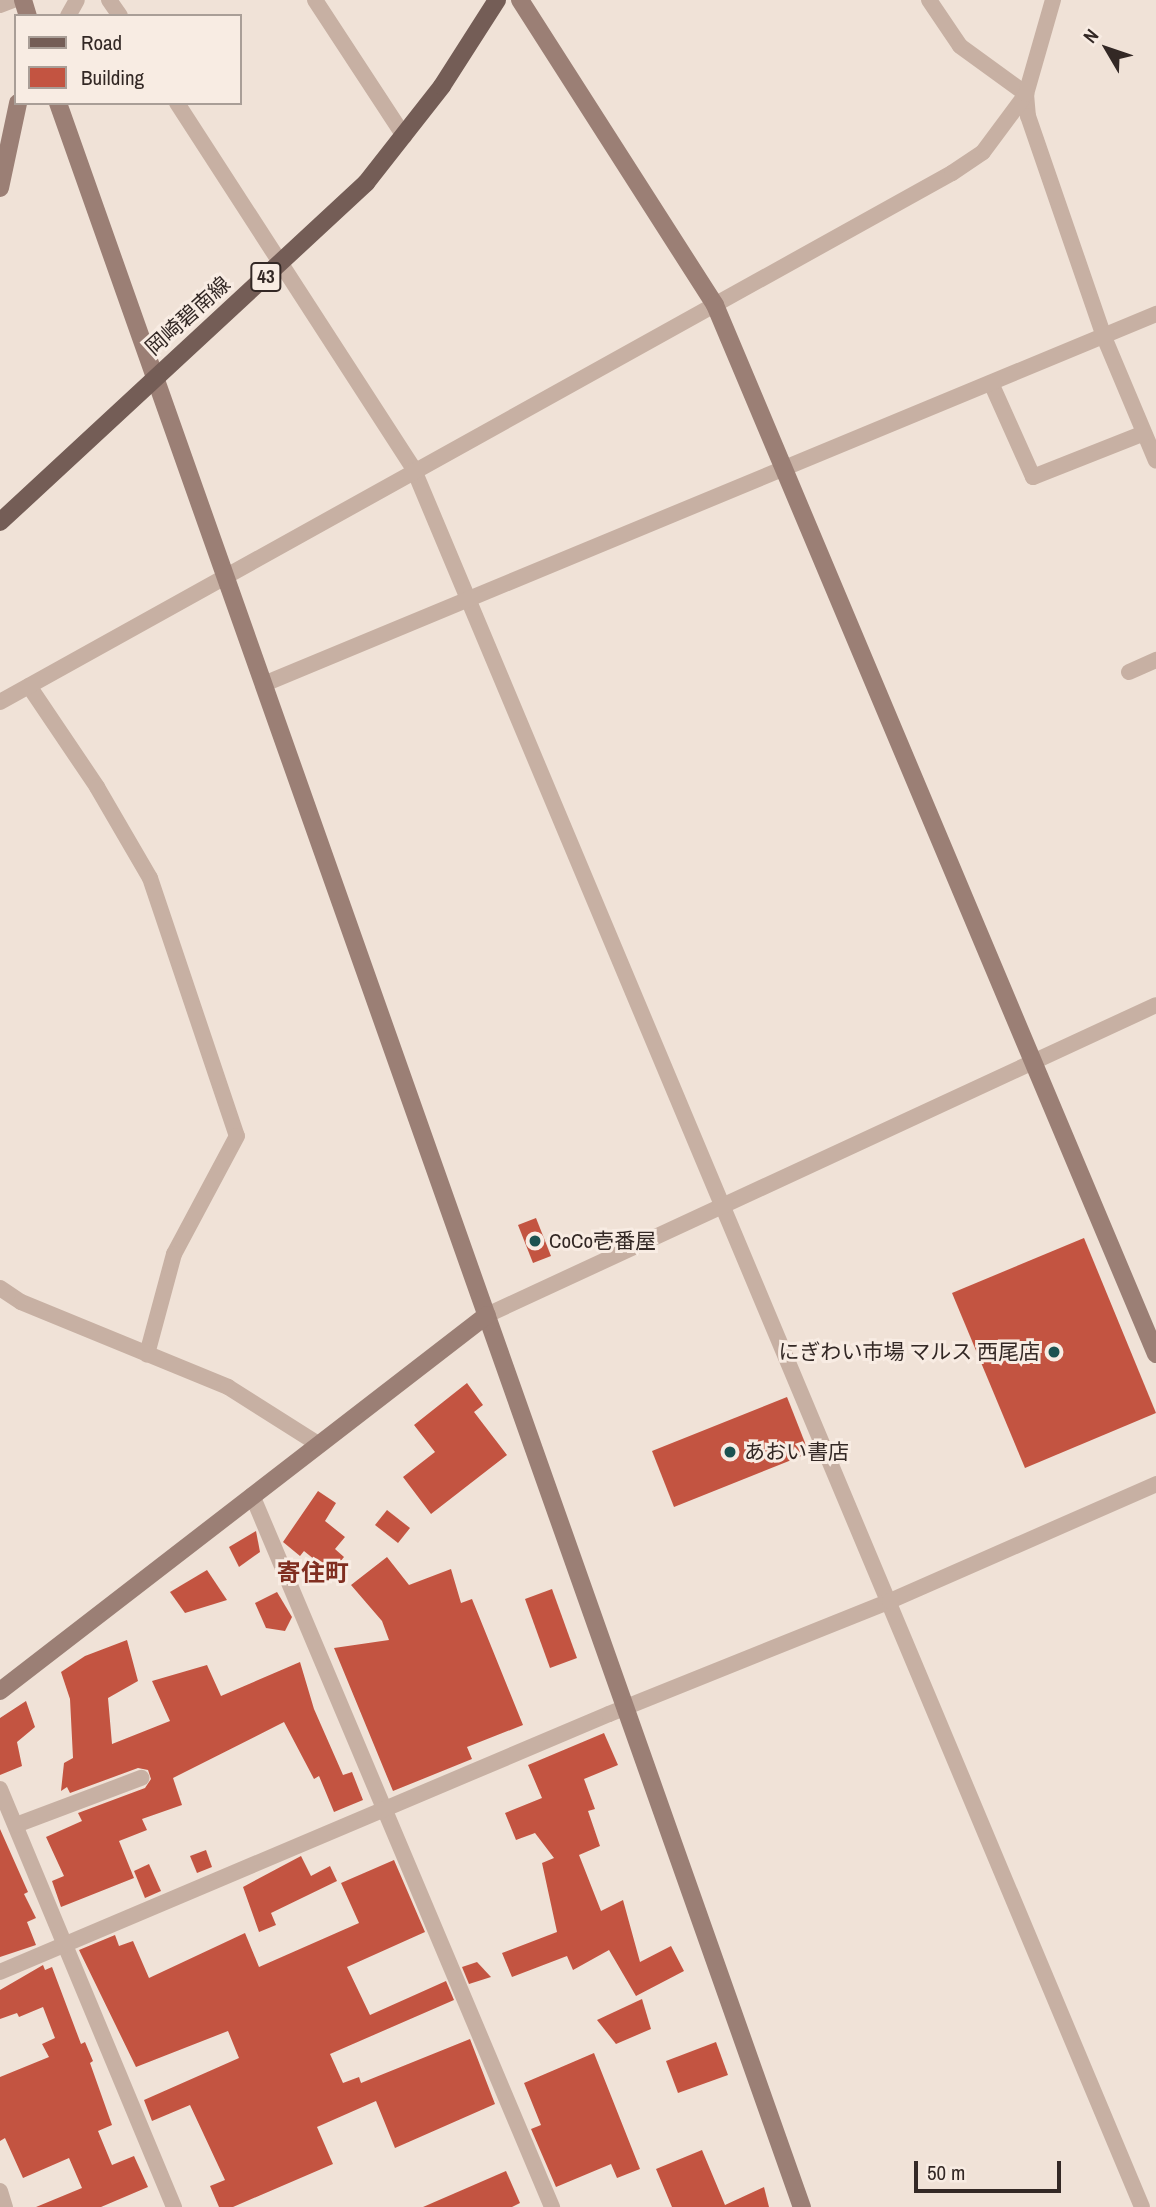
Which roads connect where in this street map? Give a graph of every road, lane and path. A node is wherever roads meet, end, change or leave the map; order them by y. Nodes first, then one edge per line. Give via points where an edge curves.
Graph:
1 (13, 0) edge
2 (315, 0) edge
3 (497, 0) edge
4 (520, 0) edge
5 (929, 0) edge
6 (1053, 0) edge
7 (0, 5) edge
8 (1026, 94) junction
9 (18, 105) edge
10 (59, 105) edge
11 (178, 105) edge
12 (404, 136) junction
13 (0, 188) edge
14 (283, 262) junction
15 (715, 305) junction
16 (1156, 314) edge
17 (1104, 337) junction
18 (155, 377) junction
19 (991, 383) junction
20 (1152, 446) edge
21 (784, 469) junction
22 (414, 470) junction
23 (0, 522) edge
24 (226, 577) junction
25 (470, 601) junction
26 (1156, 660) edge
27 (1129, 672) dead end
28 (264, 684) junction
29 (29, 687) junction
30 (0, 702) edge
31 (1156, 1005) edge
32 (1032, 1061) junction
33 (723, 1206) junction
34 (0, 1289) edge
35 (487, 1315) junction
36 (147, 1354) junction
37 (1156, 1354) edge
38 (318, 1444) junction
39 (1156, 1484) edge
40 (252, 1495) junction
41 (890, 1601) junction
42 (0, 1692) edge
43 (626, 1707) junction
44 (141, 1778) dead end
45 (0, 1789) edge
46 (384, 1811) junction
47 (16, 1825) junction
48 (66, 1943) junction
49 (0, 1972) edge
50 (174, 2207) edge
51 (552, 2207) edge
52 (802, 2207) edge
53 (1142, 2207) edge

1 - 7 street
2 - 12 street
3 - 12 main road, 岡崎碧南線 / 43
4 - 15 street
5 - 8 street via 960,46
6 - 8 street
8 - 15 street via 984,152
8 - 17 street via 1028,116
9 - 13 street
10 - 18 street
11 - 14 street
12 - 14 main road, 岡崎碧南線 / 43 via 358,191
14 - 18 main road, 岡崎碧南線 / 43
14 - 22 street
15 - 21 street
15 - 22 street
16 - 17 street
17 - 19 street
17 - 20 street
18 - 23 main road, 岡崎碧南線 / 43
18 - 24 street
19 - 20 street via 1033,477
19 - 21 street
21 - 25 street
21 - 32 street
22 - 24 street
22 - 25 street
24 - 28 street
24 - 29 street
25 - 28 street
25 - 33 street
26 - 27 street
28 - 35 street
29 - 30 street
29 - 36 street via 97,787 150,878 237,1136 174,1254
31 - 32 street
32 - 33 street
32 - 37 street
33 - 35 street
33 - 41 street
34 - 36 street
35 - 38 street
35 - 43 street
36 - 38 street via 228,1387
38 - 40 street
39 - 41 street
40 - 42 street
40 - 46 street
41 - 43 street
41 - 53 street
43 - 46 street
43 - 52 street
44 - 47 street
45 - 47 street
46 - 48 street
46 - 51 street
47 - 48 street
48 - 49 street
48 - 50 street

